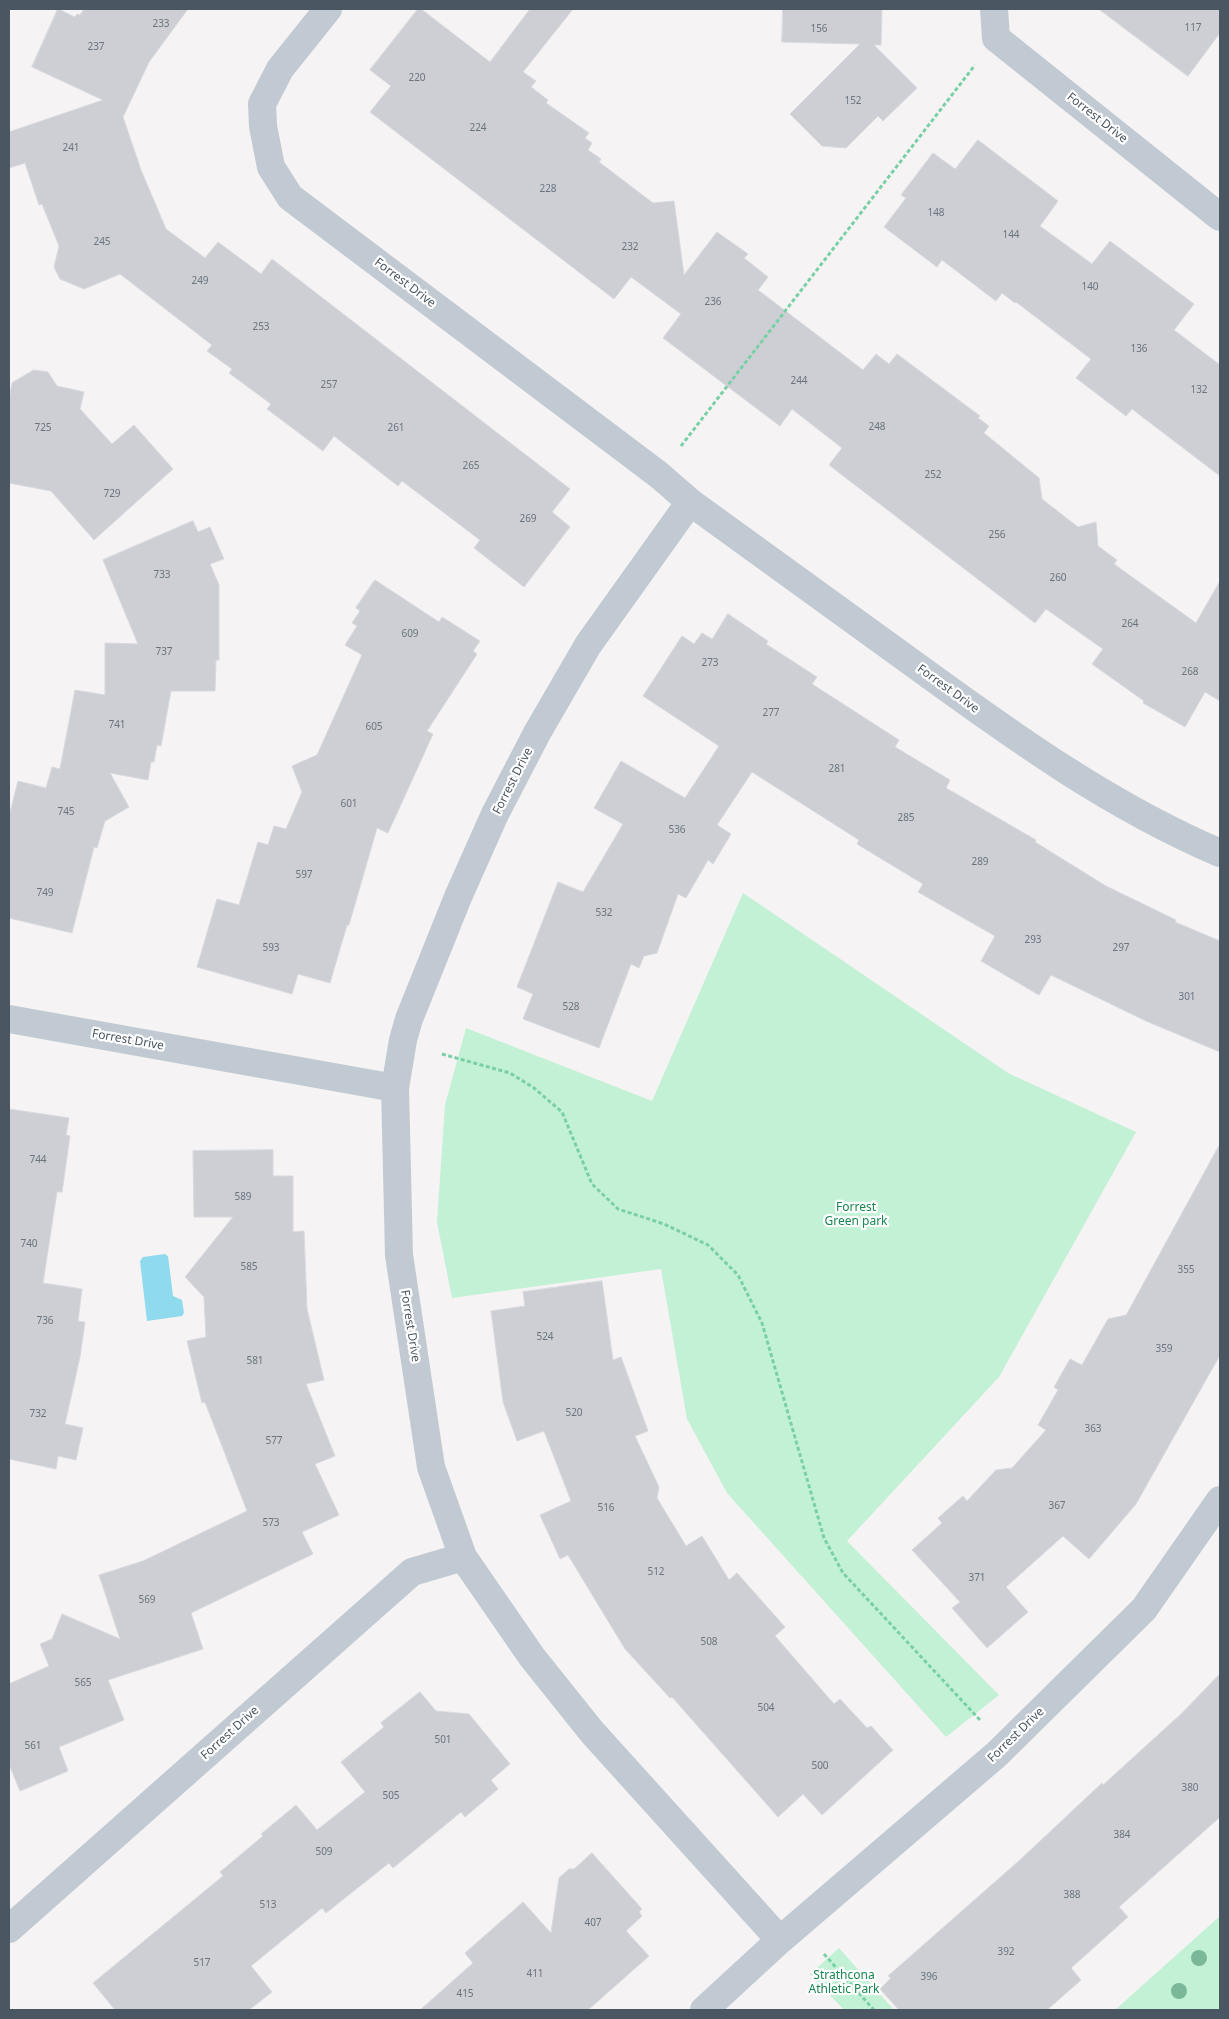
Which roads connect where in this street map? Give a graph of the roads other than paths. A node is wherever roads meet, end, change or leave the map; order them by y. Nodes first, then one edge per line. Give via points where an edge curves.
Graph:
1 (328, 9) edge
2 (994, 9) edge
3 (1220, 217) edge
4 (690, 502) junction
5 (1220, 853) edge
6 (9, 1019) edge
7 (395, 1088) junction
8 (1220, 1500) edge
9 (463, 1558) junction
10 (9, 1929) edge
11 (780, 1940) junction
12 (704, 2010) edge

1 - 4 street, Forrest Drive via 280,69 262,104 271,167 290,197 659,474
2 - 3 street, Forrest Drive via 996,38
4 - 5 street, Forrest Drive via 1006,731 1111,799 1182,837
4 - 7 street, Forrest Drive via 588,645 495,814 409,1019
6 - 7 street, Forrest Drive
7 - 9 street, Forrest Drive via 399,1255 430,1467
8 - 11 street, Forrest Drive via 1137,1616 997,1754
9 - 10 street, Forrest Drive via 412,1572
9 - 11 street, Forrest Drive via 532,1657 592,1732
11 - 12 street, Forrest Drive

